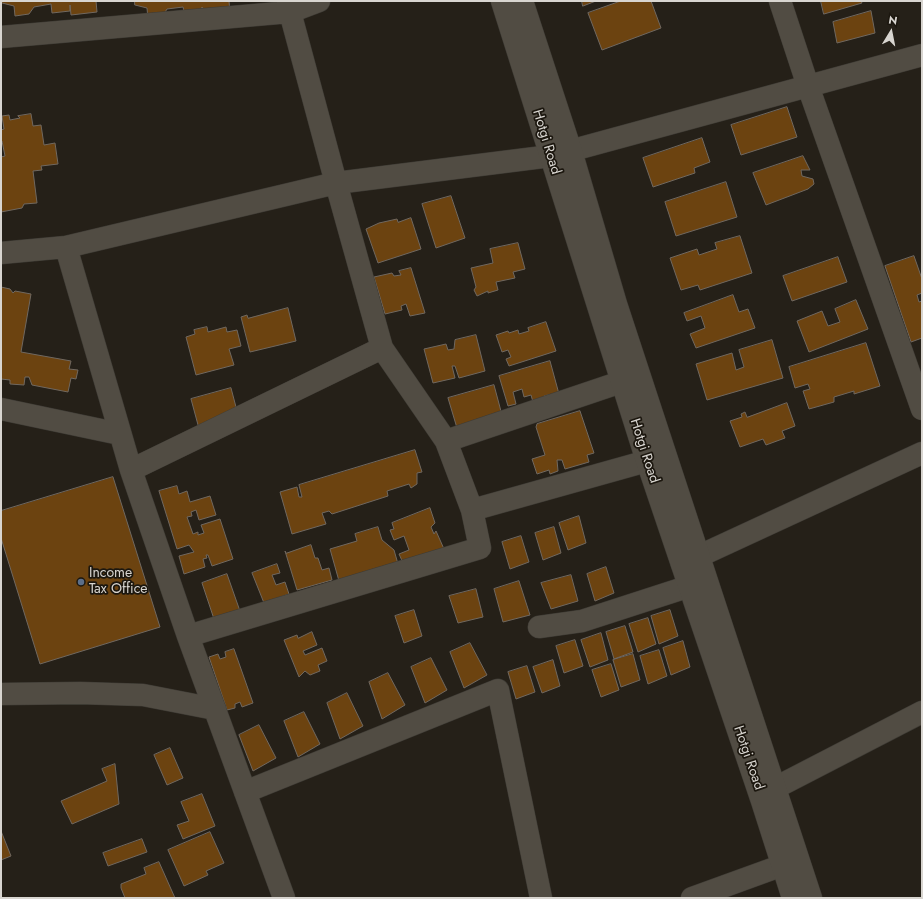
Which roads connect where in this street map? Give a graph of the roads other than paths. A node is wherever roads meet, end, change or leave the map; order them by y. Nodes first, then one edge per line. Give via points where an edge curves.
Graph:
1 (319, 1) edge
2 (502, 1) edge
3 (522, 1) edge
4 (780, 1) edge
5 (289, 6) edge
6 (1, 37) edge
7 (922, 56) edge
8 (808, 86) junction
9 (561, 153) junction
10 (336, 183) junction
11 (66, 247) junction
12 (1, 253) edge
13 (382, 348) junction
14 (621, 382) junction
15 (1, 409) edge
16 (922, 409) edge
17 (120, 434) junction
18 (446, 441) junction
19 (922, 453) edge
20 (646, 461) junction
21 (130, 470) junction
22 (472, 510) junction
23 (690, 560) junction
24 (690, 586) junction
25 (539, 627) dead end
26 (188, 636) junction
27 (1, 694) edge
28 (215, 709) junction
29 (922, 712) edge
30 (775, 788) junction
31 (245, 792) junction
32 (783, 865) junction
33 (284, 898) edge
34 (541, 898) edge
35 (692, 898) edge
36 (793, 898) edge
37 (811, 898) edge

1 - 5 street
2 - 9 street, Hotgi Road
3 - 9 street, Hotgi Road
4 - 8 street
5 - 6 street
5 - 10 street
7 - 8 street
8 - 9 street
8 - 16 street
9 - 10 street
9 - 14 street, Hotgi Road
9 - 23 street, Hotgi Road via 616,304
10 - 11 street
10 - 13 street
11 - 12 street
11 - 17 street
13 - 18 street
13 - 21 street
14 - 18 street
14 - 20 street, Hotgi Road
15 - 17 street
17 - 21 street
18 - 22 street
19 - 23 street
20 - 22 street
20 - 23 street, Hotgi Road
21 - 26 street
22 - 26 street via 480,548
23 - 24 street, Hotgi Road
23 - 30 street, Hotgi Road
24 - 25 street via 582,621
24 - 32 street, Hotgi Road
26 - 28 street
27 - 28 street via 143,695
28 - 31 street
29 - 30 street
30 - 37 street, Hotgi Road
31 - 33 street
31 - 34 street via 498,690
32 - 35 street
32 - 36 street, Hotgi Road

